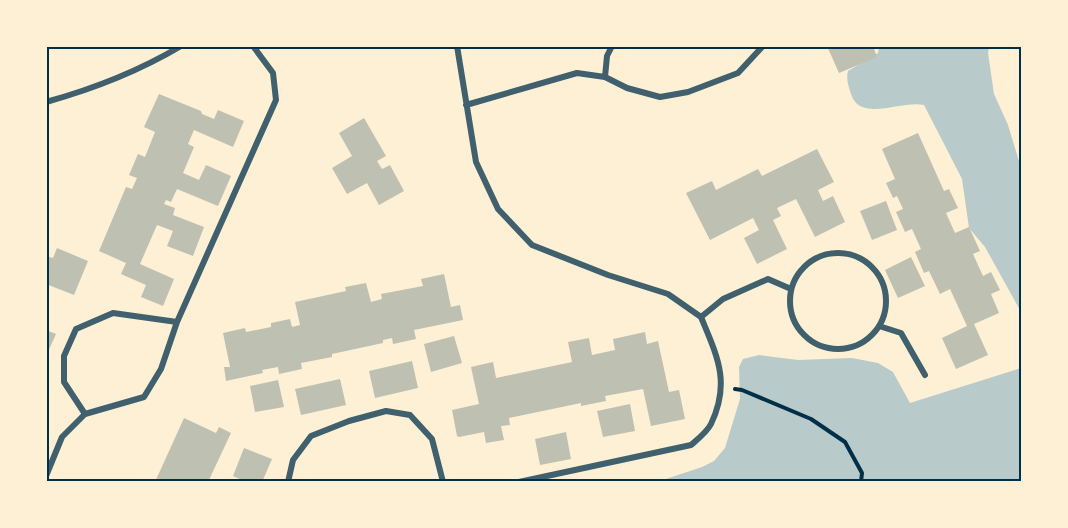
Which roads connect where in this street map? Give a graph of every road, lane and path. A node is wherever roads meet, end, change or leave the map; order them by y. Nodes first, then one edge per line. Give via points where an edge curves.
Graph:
1 (181, 46) edge
2 (253, 46) edge
3 (457, 46) edge
4 (612, 46) edge
5 (763, 46) edge
6 (605, 76) junction
7 (46, 102) edge
8 (466, 105) junction
9 (791, 289) junction
10 (701, 317) junction
11 (177, 322) junction
12 (879, 326) junction
13 (925, 375) dead end
14 (721, 387) junction
15 (85, 414) junction
16 (46, 476) edge
17 (288, 482) edge
18 (443, 482) edge
19 (519, 482) edge
20 (861, 482) edge

1 - 7 street via 153,63
2 - 11 street via 273,73 276,100
3 - 8 street
4 - 6 street
5 - 6 street via 738,73 688,92 660,97 627,88
6 - 8 street via 577,73
8 - 10 street via 476,162 498,209 532,245 668,294
9 - 10 street via 768,279 723,299
9 - 12 street via 793,319 812,342 826,348 856,346
9 - 12 street via 798,274 824,255 857,257 880,279 886,295
10 - 14 street via 719,361
11 - 15 street via 161,369 144,397
11 - 15 street via 113,313 76,329 64,356 64,382
12 - 13 street via 901,333
14 - 19 street via 710,426 692,445
14 - 20 path via 742,390 811,419 845,442 862,473
15 - 16 street via 62,437
17 - 18 street via 293,460 311,436 386,411 410,416 432,440

